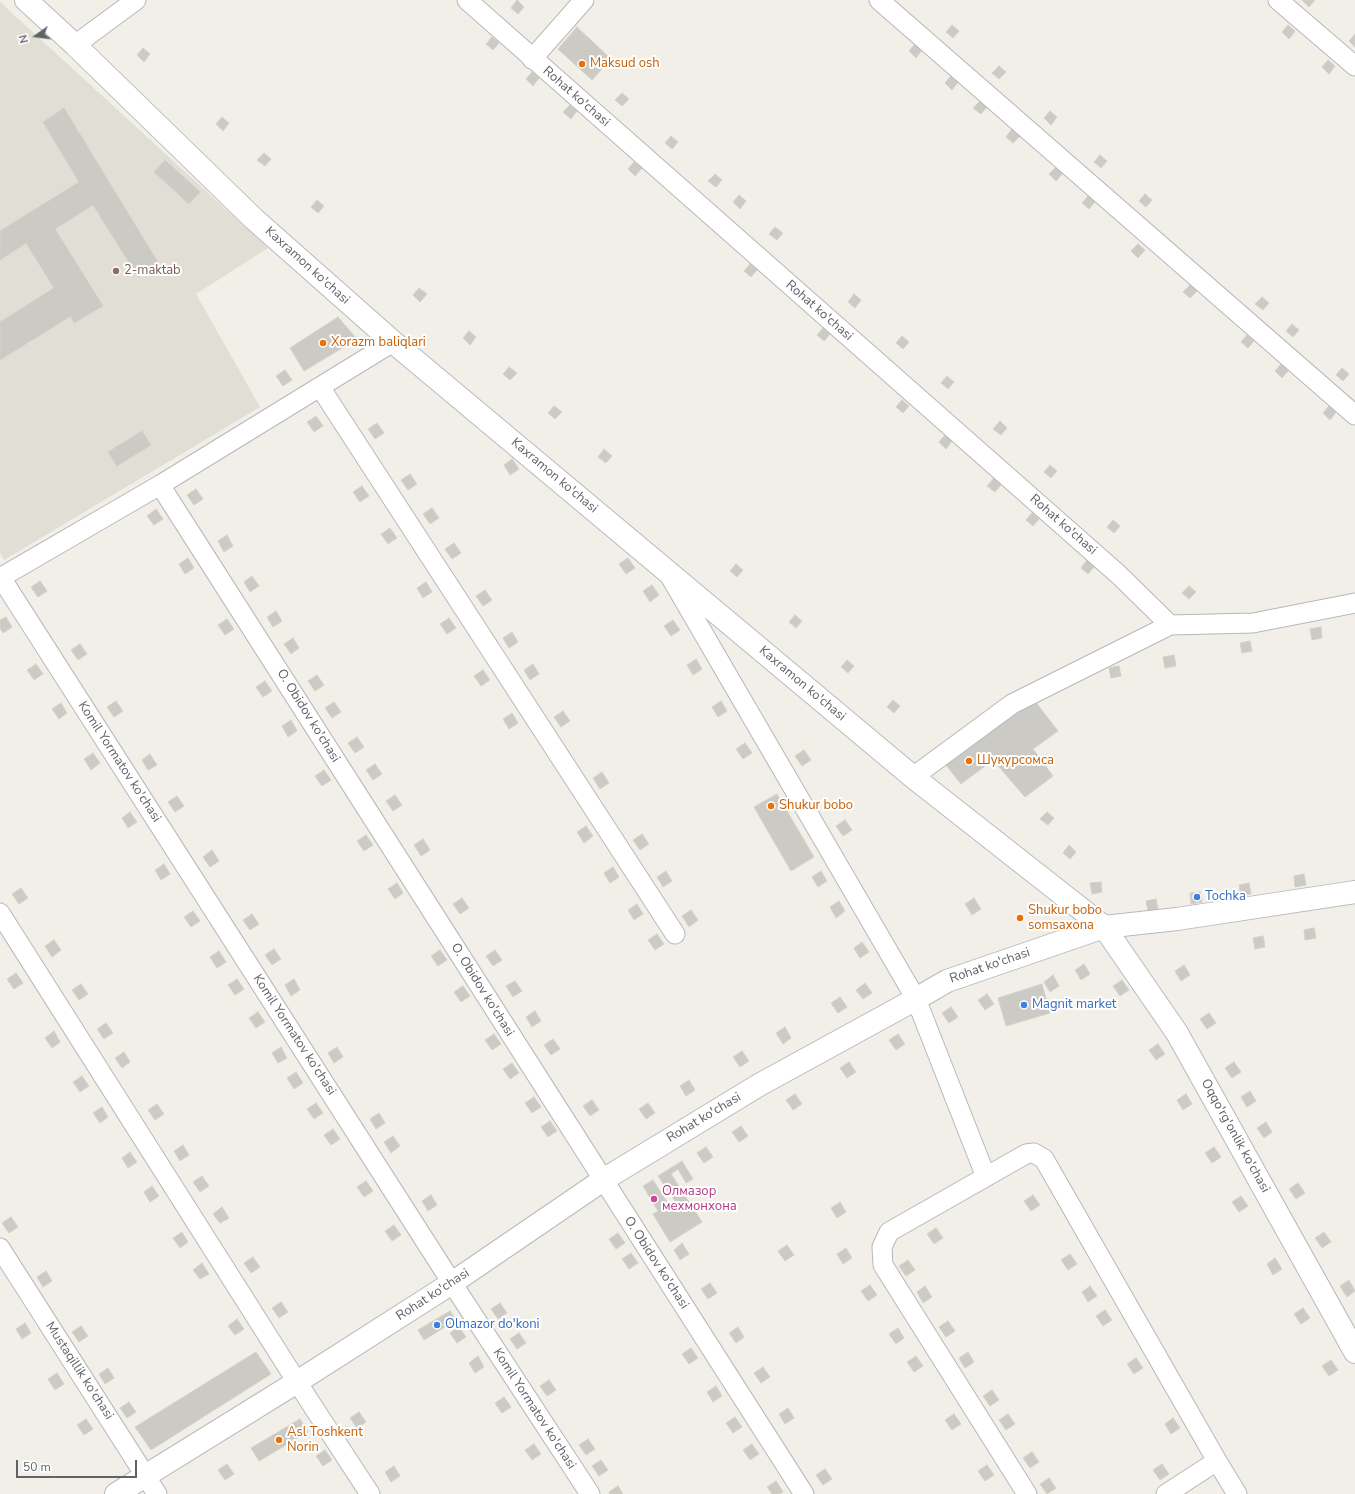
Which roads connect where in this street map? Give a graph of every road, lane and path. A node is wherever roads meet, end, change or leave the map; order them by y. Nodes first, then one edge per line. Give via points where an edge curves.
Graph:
1 (26, 0) edge
2 (136, 0) edge
3 (467, 0) edge
4 (584, 0) edge
5 (878, 0) edge
6 (1278, 0) edge
7 (75, 45) junction
8 (532, 59) junction
9 (1355, 66) edge
10 (393, 342) junction
11 (320, 387) junction
12 (1355, 415) edge
13 (160, 485) junction
14 (668, 572) junction
15 (0, 577) edge
16 (1355, 603) edge
17 (1170, 625) junction
18 (913, 777) junction
19 (1355, 892) edge
20 (0, 913) edge
21 (1104, 927) junction
22 (675, 934) dead end
23 (916, 999) junction
24 (986, 1177) junction
25 (603, 1180) junction
26 (0, 1248) edge
27 (452, 1283) junction
28 (1355, 1352) edge
29 (297, 1382) junction
30 (1217, 1461) junction
31 (145, 1476) junction
32 (116, 1494) edge
33 (157, 1494) edge
34 (370, 1494) edge
35 (590, 1494) edge
36 (804, 1494) edge
37 (1027, 1494) edge
38 (1166, 1494) edge
39 (1237, 1494) edge

1 - 7 street, Kaxramon ko'chasi
2 - 7 street
3 - 8 street, Rohat ko'chasi
4 - 8 street
5 - 12 street
6 - 9 street
7 - 10 street, Kaxramon ko'chasi via 254,219
8 - 17 street, Rohat ko'chasi via 1119,575
10 - 11 street
10 - 14 street, Kaxramon ko'chasi
11 - 13 street
11 - 22 street
13 - 15 street
13 - 25 street, O. Obidov ko'chasi
14 - 18 street, Kaxramon ko'chasi
14 - 23 street
15 - 27 street, Komil Yormatov ko'chasi
16 - 17 street via 1253,623
17 - 18 street via 1012,704
18 - 21 street, Kaxramon ko'chasi
19 - 21 street, Rohat ko'chasi via 1177,919
20 - 29 street
21 - 23 street, Rohat ko'chasi via 947,981
21 - 28 street, Oqqo'rg'onlik ko'chasi via 1178,1033
23 - 24 street
23 - 25 street, Rohat ko'chasi via 758,1085
24 - 30 street via 1026,1154 1034,1153 1044,1159
24 - 37 street via 889,1232 882,1247 883,1265
25 - 27 street, Rohat ko'chasi
25 - 36 street, O. Obidov ko'chasi
26 - 31 street, Mustaqillik ko'chasi
27 - 29 street, Rohat ko'chasi
27 - 35 street, Komil Yormatov ko'chasi
29 - 31 street, Rohat ko'chasi
29 - 34 street
30 - 38 street
30 - 39 street
31 - 32 street, Rohat ko'chasi
31 - 33 street, Mustaqillik ko'chasi

